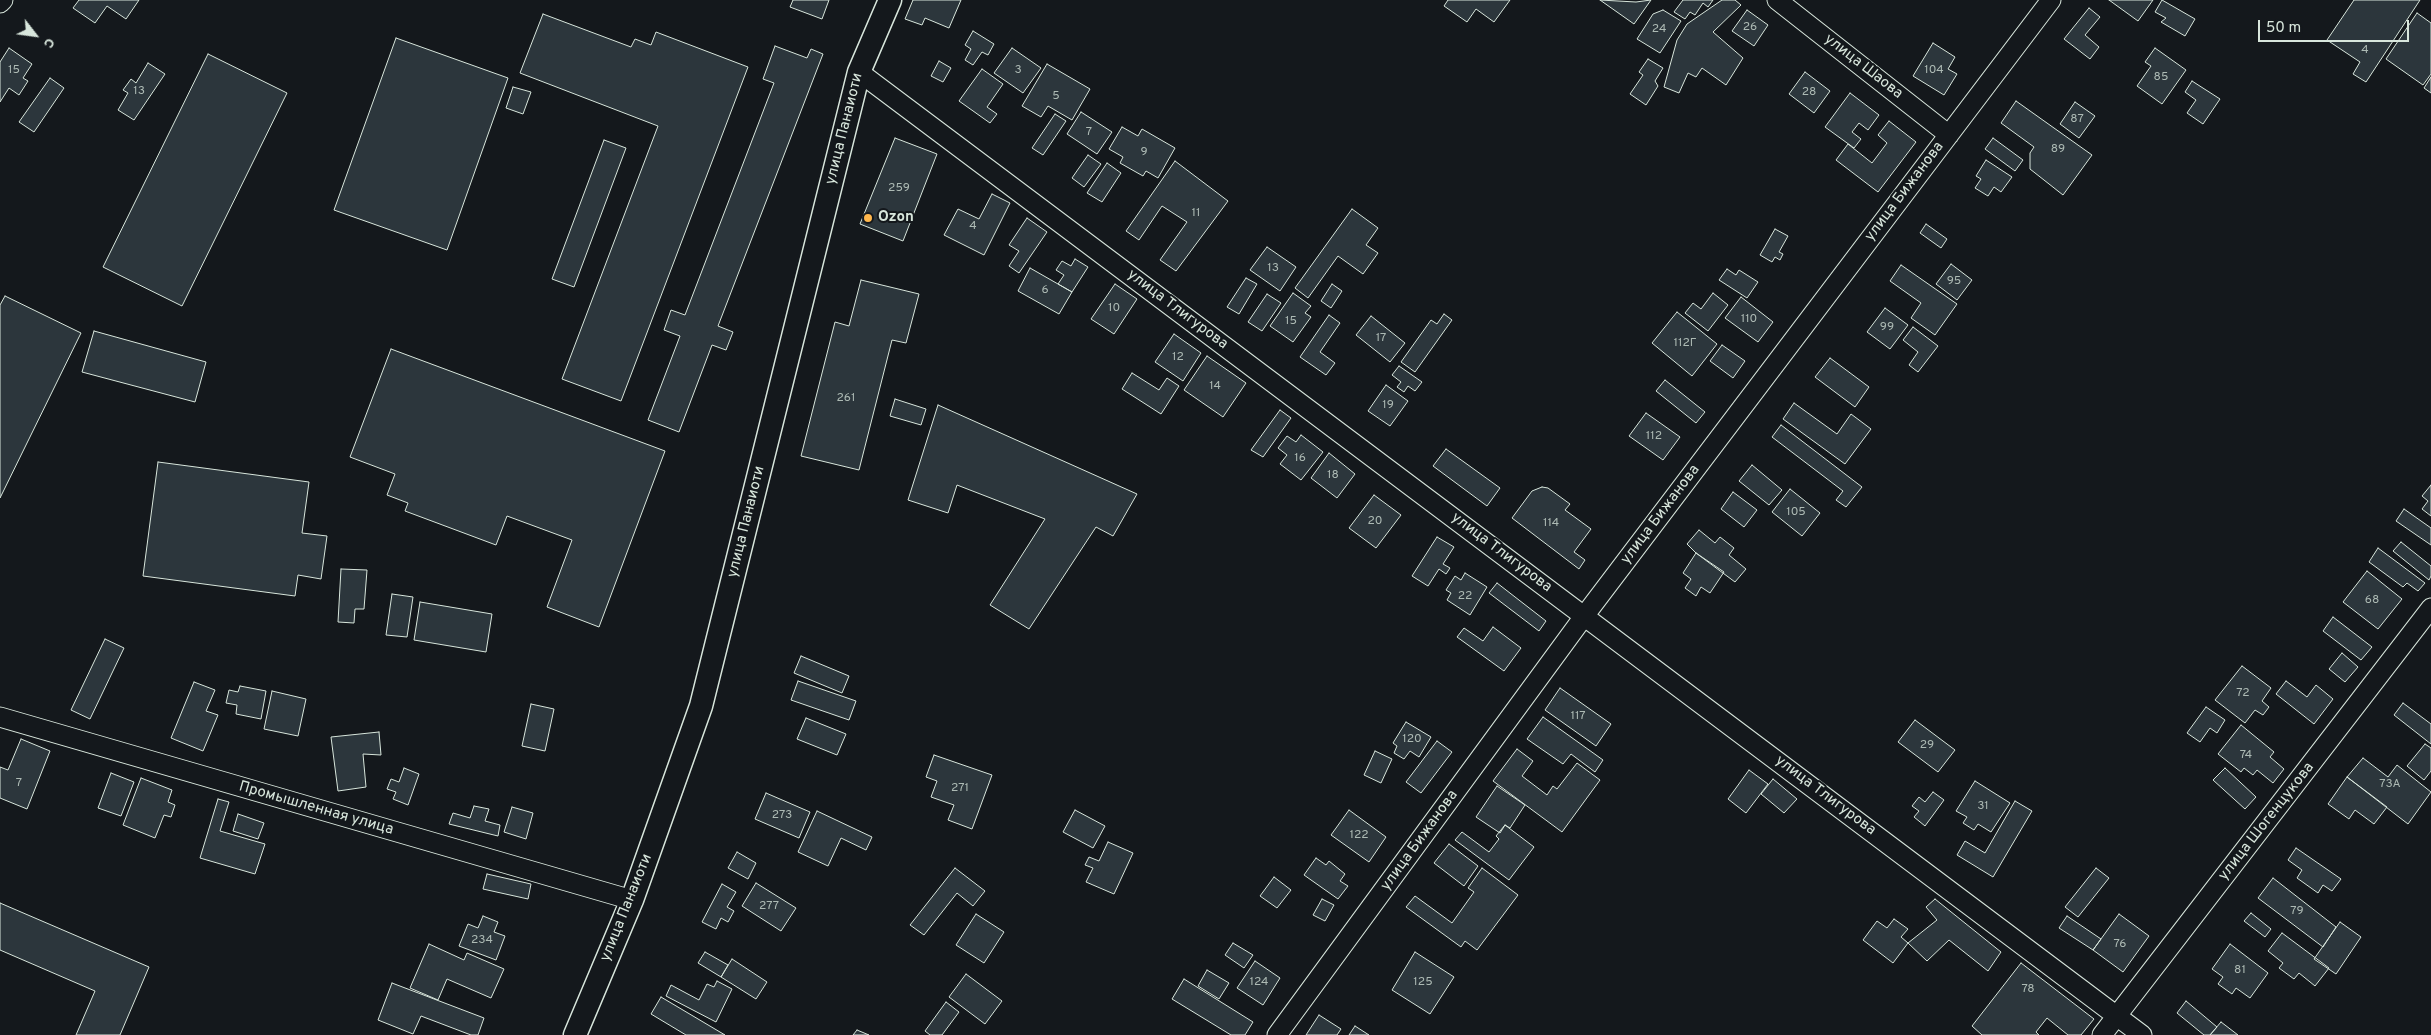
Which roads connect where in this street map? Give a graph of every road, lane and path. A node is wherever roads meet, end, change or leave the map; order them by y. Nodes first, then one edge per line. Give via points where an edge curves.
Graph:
1 (2, 0) edge
2 (890, 0) edge
3 (1777, 0) edge
4 (2051, 0) edge
5 (0, 3) edge
6 (859, 72) junction
7 (1949, 135) junction
8 (2431, 608) edge
9 (1585, 615) junction
10 (0, 717) edge
11 (632, 900) junction
12 (2117, 1016) junction
13 (575, 1035) edge
14 (1277, 1035) edge
15 (2102, 1035) edge
16 (2142, 1035) edge

1 - 5 street
2 - 6 street, улица Панаиоти
3 - 7 street, улица Шаова
4 - 7 street, улица Бижанова
6 - 9 street, улица Тлигурова
6 - 11 street, улица Панаиоти via 701,706
7 - 9 street, улица Бижанова
8 - 12 street, улица Шогенцукова
9 - 12 street, улица Тлигурова
9 - 14 street, улица Бижанова
10 - 11 street, Промышленная улица
11 - 13 street, улица Панаиоти
12 - 15 street, улица Шогенцукова
12 - 16 street, улица Тлигурова

